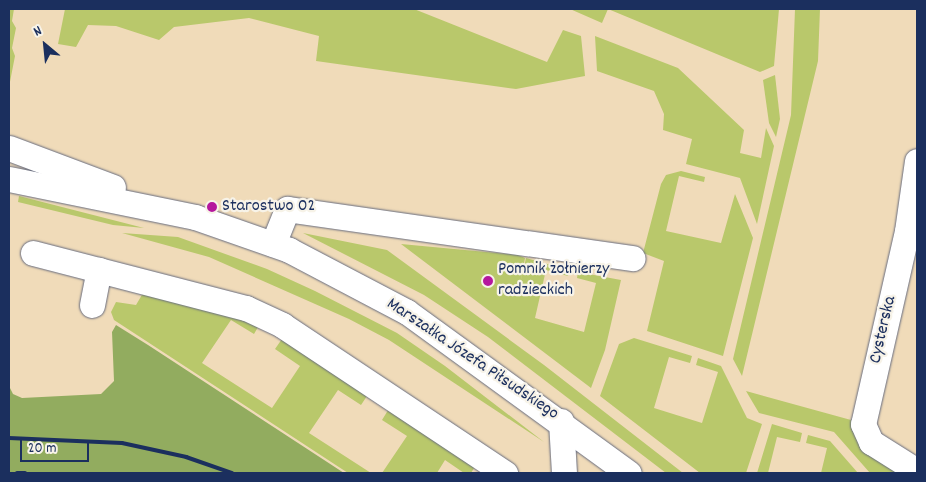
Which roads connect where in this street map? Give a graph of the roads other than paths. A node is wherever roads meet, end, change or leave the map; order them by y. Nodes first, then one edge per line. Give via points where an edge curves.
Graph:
1 (9, 148) edge
2 (917, 161) edge
3 (9, 179) edge
4 (195, 217) junction
5 (273, 244) junction
6 (32, 253) dead end
7 (633, 258) dead end
8 (99, 270) junction
9 (92, 305) dead end
10 (560, 421) junction
11 (917, 471) edge
12 (505, 473) edge
13 (564, 473) edge
14 (629, 473) edge

1 - 4 street, Marszałka Józefa Piłsudskiego
2 - 11 street, Cysterska via 908,231 863,424 871,442
3 - 4 street, Marszałka Józefa Piłsudskiego
4 - 5 street, Marszałka Józefa Piłsudskiego
5 - 7 street via 287,209
5 - 10 street, Marszałka Józefa Piłsudskiego via 407,312
6 - 8 street
8 - 9 street
8 - 12 street via 246,308 282,325
10 - 13 street
10 - 14 street, Marszałka Józefa Piłsudskiego

